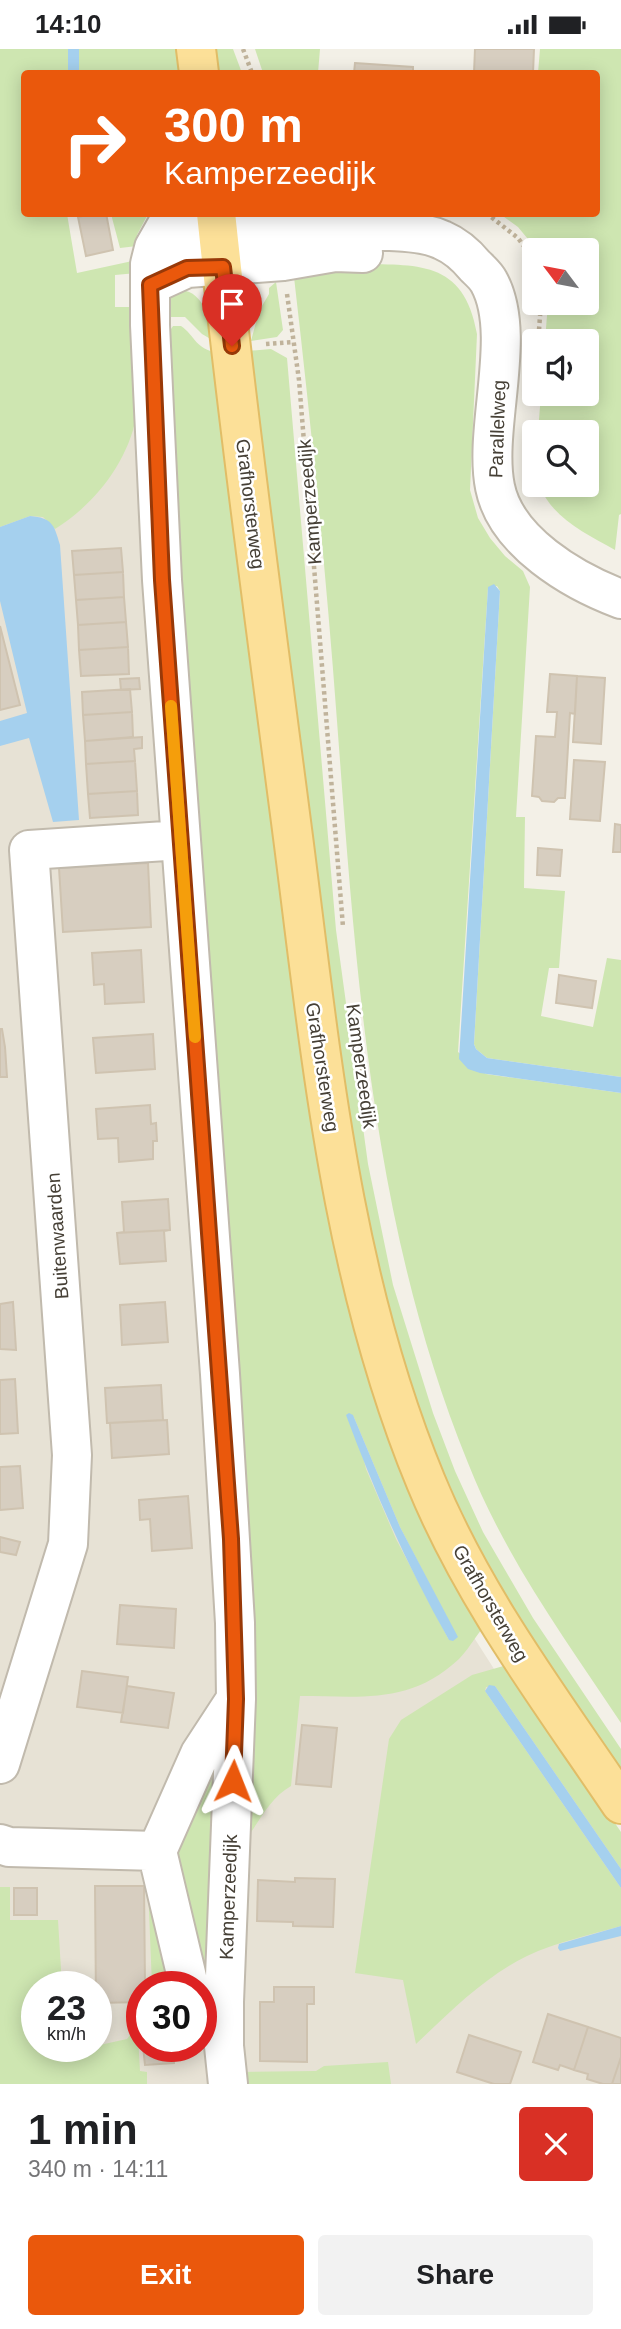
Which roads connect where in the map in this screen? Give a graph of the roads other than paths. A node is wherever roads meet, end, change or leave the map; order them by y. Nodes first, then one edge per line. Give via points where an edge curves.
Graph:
1 (195, 49) edge
2 (198, 70) edge
3 (172, 217) edge
4 (219, 237) edge
5 (154, 248) junction
6 (150, 285) junction
7 (621, 599) edge
8 (181, 841) junction
9 (236, 1699) junction
10 (0, 1764) edge
11 (621, 1804) edge
12 (0, 1844) edge
13 (157, 1851) junction
14 (185, 1971) edge
15 (217, 1975) edge
16 (217, 2047) edge
17 (228, 2084) edge

1 - 2 main road
3 - 5 street, Kamperzeedijk
4 - 5 street via 189,233
4 - 6 street via 187,268
4 - 7 street, Parallelweg via 283,261 335,253 422,252 488,281 497,303 500,331 493,460 500,503 509,522 538,551 569,574
4 - 11 main road, Grafhorsterweg via 313,1005 348,1218 377,1343 427,1484 478,1586
5 - 6 street, Kamperzeedijk
6 - 8 street, Kamperzeedijk via 162,580
8 - 9 street, Kamperzeedijk via 231,1539
8 - 10 street, Buitenwaarden via 29,851 72,1455 68,1543
9 - 13 street via 200,1754
9 - 15 street, Kamperzeedijk
12 - 13 street
13 - 14 street
16 - 17 street, Kamperzeedijk

